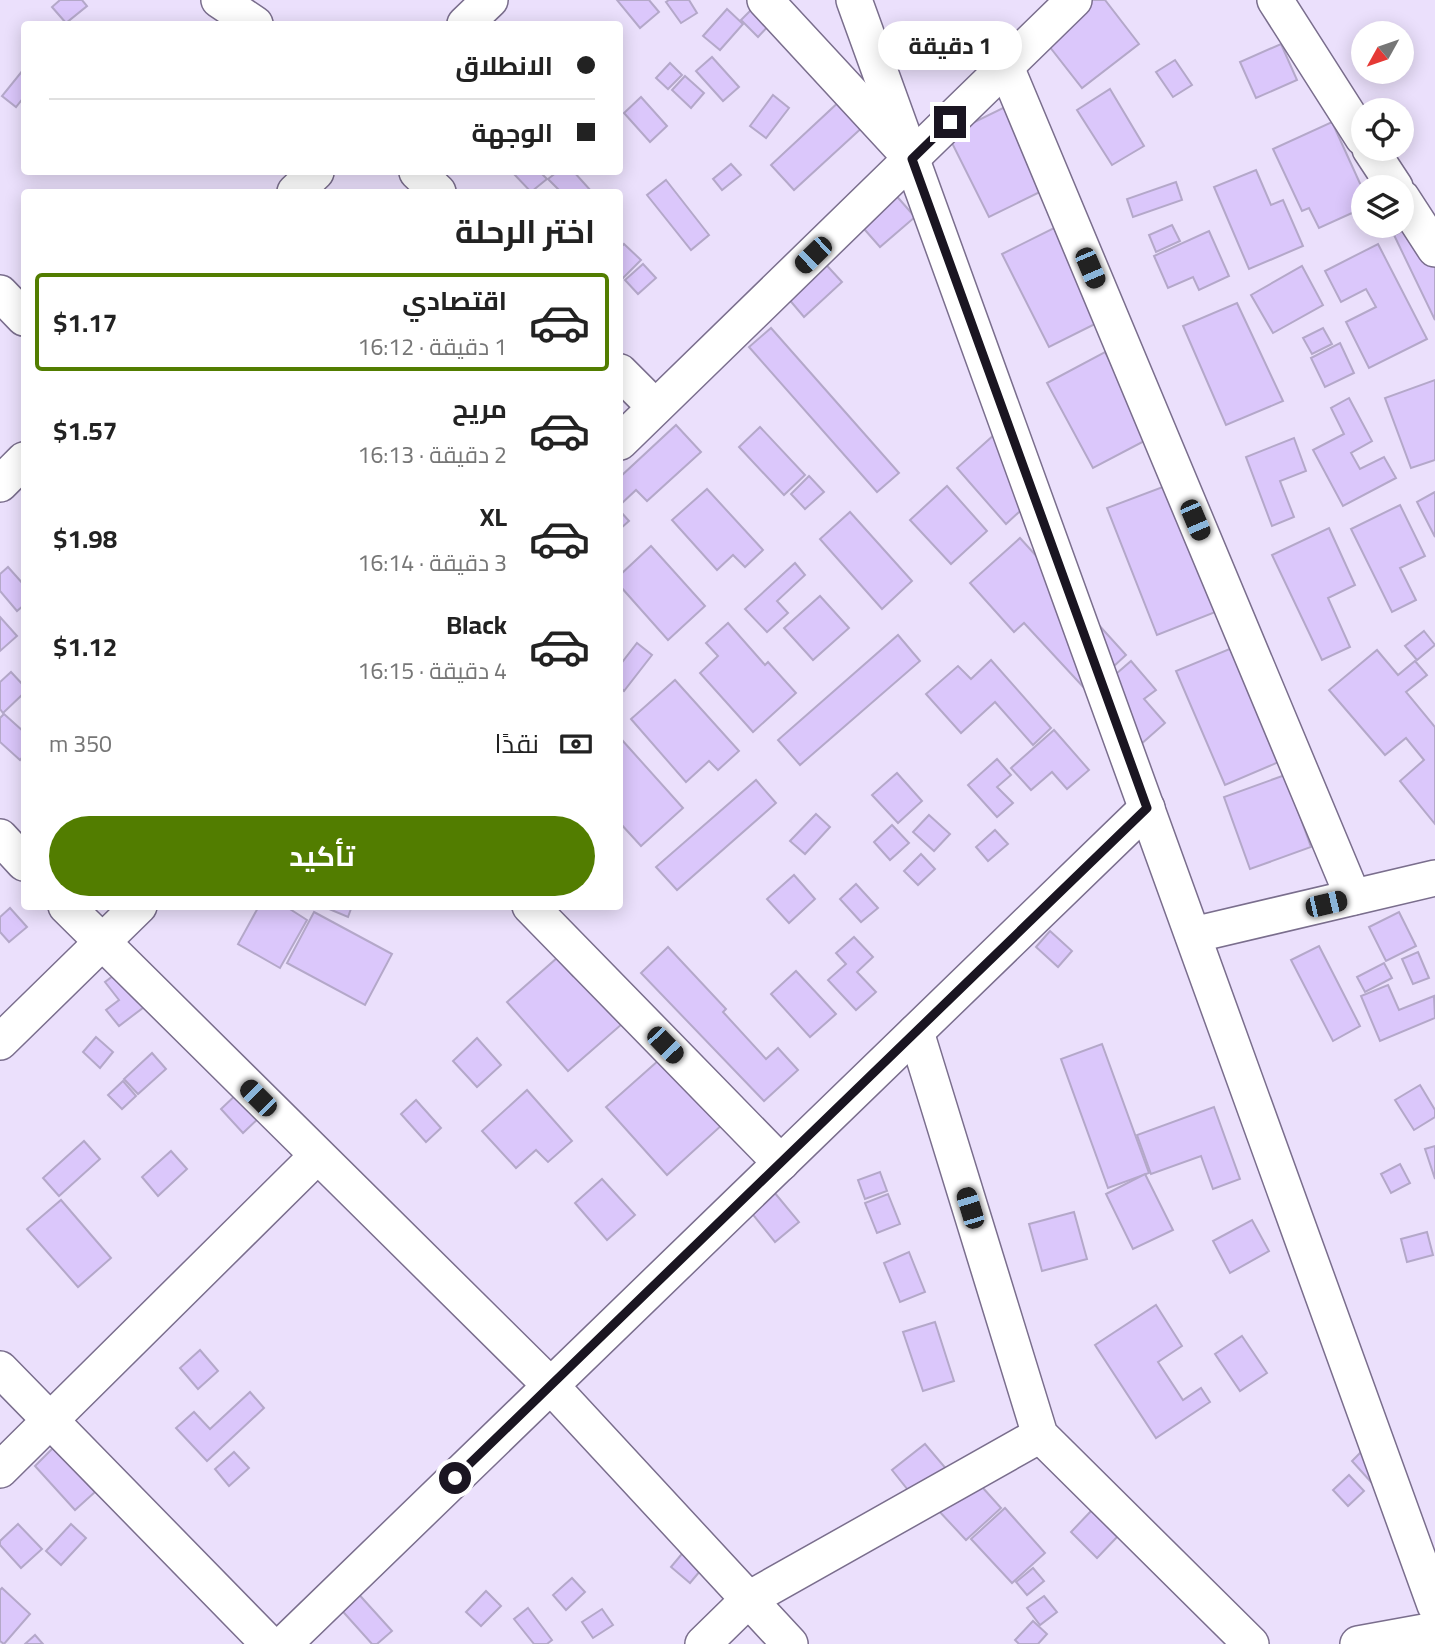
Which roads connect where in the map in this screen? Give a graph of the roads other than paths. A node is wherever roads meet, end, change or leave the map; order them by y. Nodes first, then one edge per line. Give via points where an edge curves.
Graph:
1 (219, 0) edge
2 (246, 0) edge
3 (489, 0) edge
4 (765, 0) edge
5 (854, 0) edge
6 (1074, 0) edge
7 (1275, 0) edge
8 (250, 21) edge
9 (266, 21) edge
10 (468, 21) edge
11 (1006, 67) junction
12 (1351, 119) edge
13 (912, 159) junction
14 (313, 175) edge
15 (419, 175) edge
16 (298, 189) edge
17 (435, 189) edge
18 (1414, 217) edge
19 (1435, 249) edge
20 (0, 293) edge
21 (21, 315) edge
22 (623, 375) edge
23 (656, 407) junction
24 (623, 439) edge
25 (21, 463) edge
26 (0, 484) edge
27 (1147, 808) junction
28 (0, 837) edge
29 (21, 860) edge
30 (1435, 878) edge
31 (1353, 897) junction
32 (70, 910) edge
33 (135, 910) edge
34 (534, 910) edge
35 (1193, 935) junction
36 (101, 943) junction
37 (916, 1032) junction
38 (0, 1042) edge
39 (317, 1156) junction
40 (781, 1163) junction
41 (0, 1369) edge
42 (551, 1386) junction
43 (50, 1420) junction
44 (1040, 1434) junction
45 (0, 1470) edge
46 (748, 1600) junction
47 (1435, 1605) edge
48 (1435, 1630) edge
49 (269, 1644) edge
50 (284, 1644) edge
51 (703, 1644) edge
52 (790, 1644) edge
53 (1251, 1644) edge
54 (1358, 1644) edge

1 - 8 street
2 - 9 street
3 - 10 street
4 - 13 street
5 - 13 street
6 - 11 street
7 - 12 street
11 - 13 street
11 - 31 street
13 - 23 street
13 - 27 street
14 - 16 street
15 - 17 street
18 - 19 street
20 - 21 street
22 - 23 street
23 - 24 street
25 - 26 street
27 - 35 street
27 - 37 street
28 - 29 street
30 - 31 street
31 - 35 street
32 - 36 street
33 - 36 street
34 - 40 street
35 - 47 street
36 - 38 street
36 - 39 street
37 - 40 street
37 - 44 street
39 - 42 street
39 - 43 street
40 - 42 street
41 - 43 street
42 - 46 street
42 - 50 street
43 - 45 street
43 - 49 street
44 - 46 street
44 - 53 street
46 - 51 street
46 - 52 street
48 - 54 street

